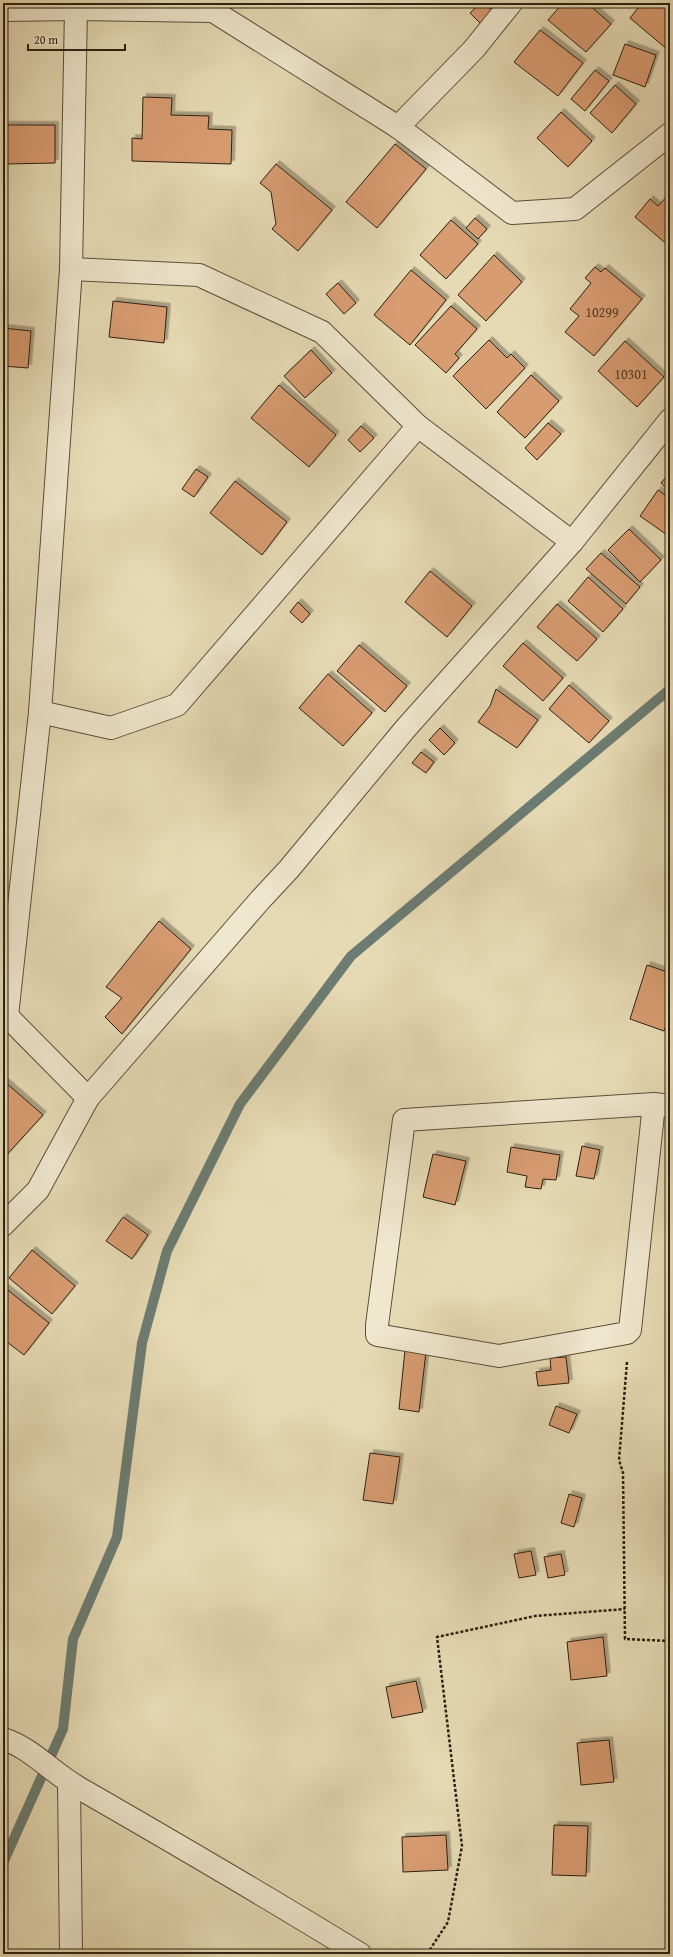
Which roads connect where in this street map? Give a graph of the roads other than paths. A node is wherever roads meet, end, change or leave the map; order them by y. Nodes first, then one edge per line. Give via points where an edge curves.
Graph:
1 (511, 3) edge
2 (76, 9) junction
3 (3, 10) edge
4 (398, 127) junction
5 (670, 134) edge
6 (71, 269) junction
7 (670, 420) edge
8 (418, 426) junction
9 (572, 542) junction
10 (40, 712) junction
11 (88, 1098) junction
12 (662, 1105) edge
13 (3, 1225) edge
14 (11, 1741) edge
15 (69, 1783) junction
16 (71, 1954) edge
17 (360, 1954) edge

1 - 4 street via 474,49
2 - 3 street
2 - 4 street via 213,11
2 - 6 street
4 - 5 street via 512,213 575,208
6 - 8 street via 199,275 322,332
6 - 10 street
7 - 9 street
8 - 9 street
8 - 10 street via 177,705 111,728
9 - 11 street via 406,728 289,869
10 - 11 street via 7,1016
11 - 13 street via 38,1190
12 - 12 street via 404,1120 377,1335 499,1356 627,1333 630,1330
14 - 15 street
15 - 16 street
15 - 17 street via 232,1876

